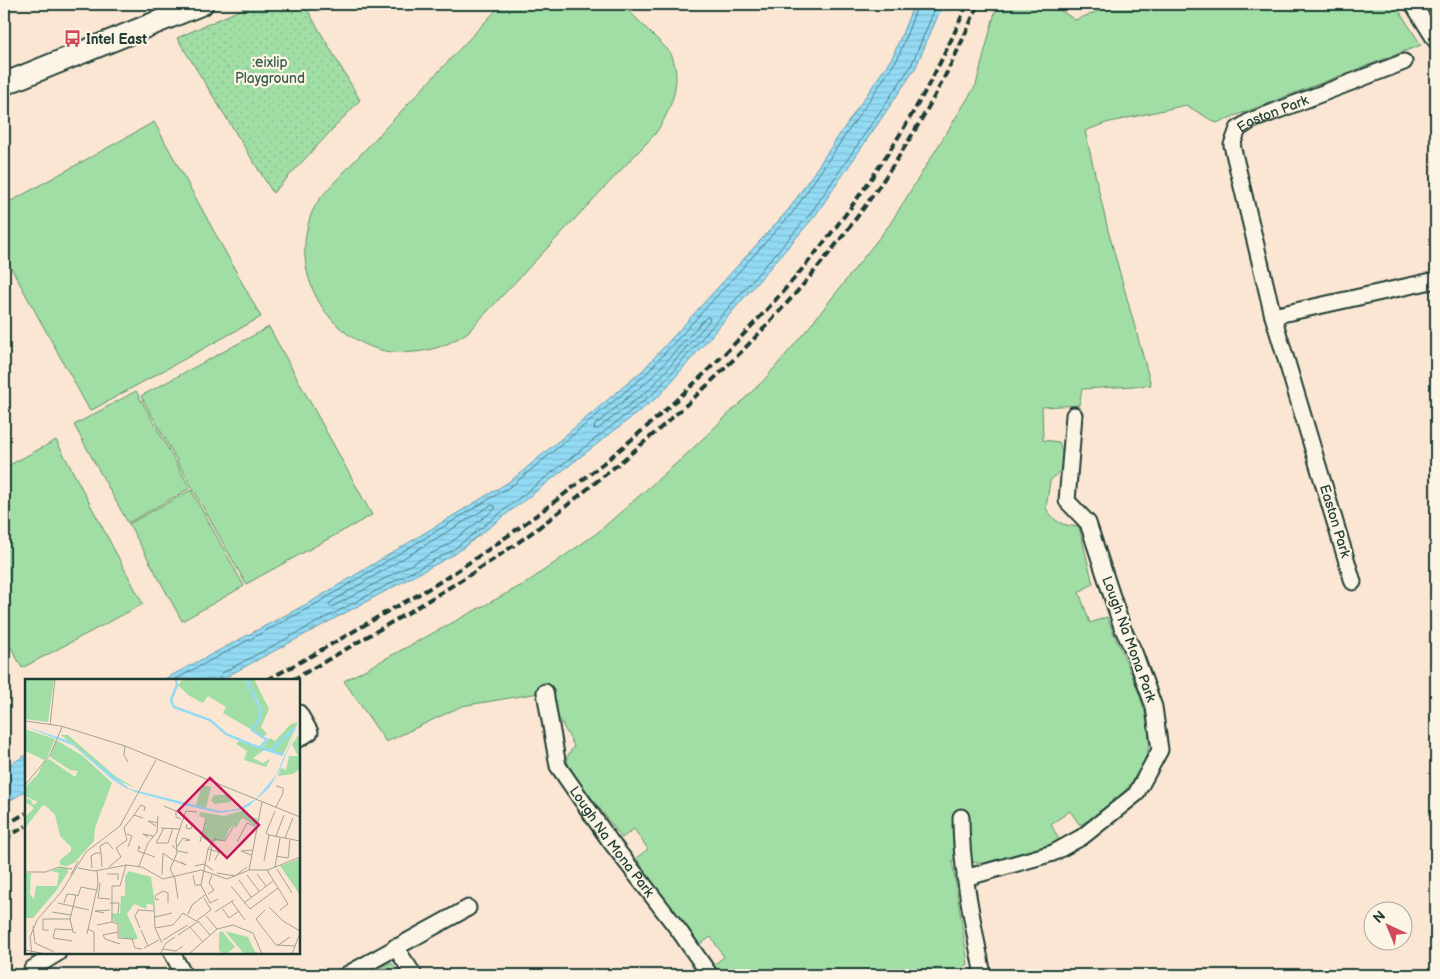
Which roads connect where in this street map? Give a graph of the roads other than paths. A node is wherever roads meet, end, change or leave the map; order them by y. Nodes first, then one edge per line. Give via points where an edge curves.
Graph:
1 (202, 4) edge
2 (1413, 4) edge
3 (1436, 41) edge
4 (1404, 62) dead end
5 (4, 84) edge
6 (1436, 280) edge
7 (1273, 316) junction
8 (1074, 415) dead end
9 (1353, 582) dead end
10 (545, 692) dead end
11 (300, 715) edge
12 (300, 738) edge
13 (961, 817) dead end
14 (965, 878) junction
15 (468, 908) dead end
16 (396, 947) junction
17 (56, 954) edge
18 (173, 954) edge
19 (35, 975) edge
20 (184, 975) edge
21 (346, 975) edge
22 (414, 975) edge
23 (710, 975) edge
24 (983, 975) edge

1 - 5 main road
2 - 3 street
4 - 7 street, Easton Park via 1250,121 1238,129 1232,145
6 - 7 street
7 - 9 street, Easton Park
8 - 14 street, Lough Na Mona Park via 1067,501 1088,523 1122,627 1154,707 1160,750 1136,794 1082,837 1053,853
10 - 23 street, Lough Na Mona Park via 558,766
11 - 12 street via 310,732
13 - 14 street
14 - 24 street
15 - 16 street
16 - 21 street
16 - 22 street
17 - 19 street via 32,969
18 - 20 street

